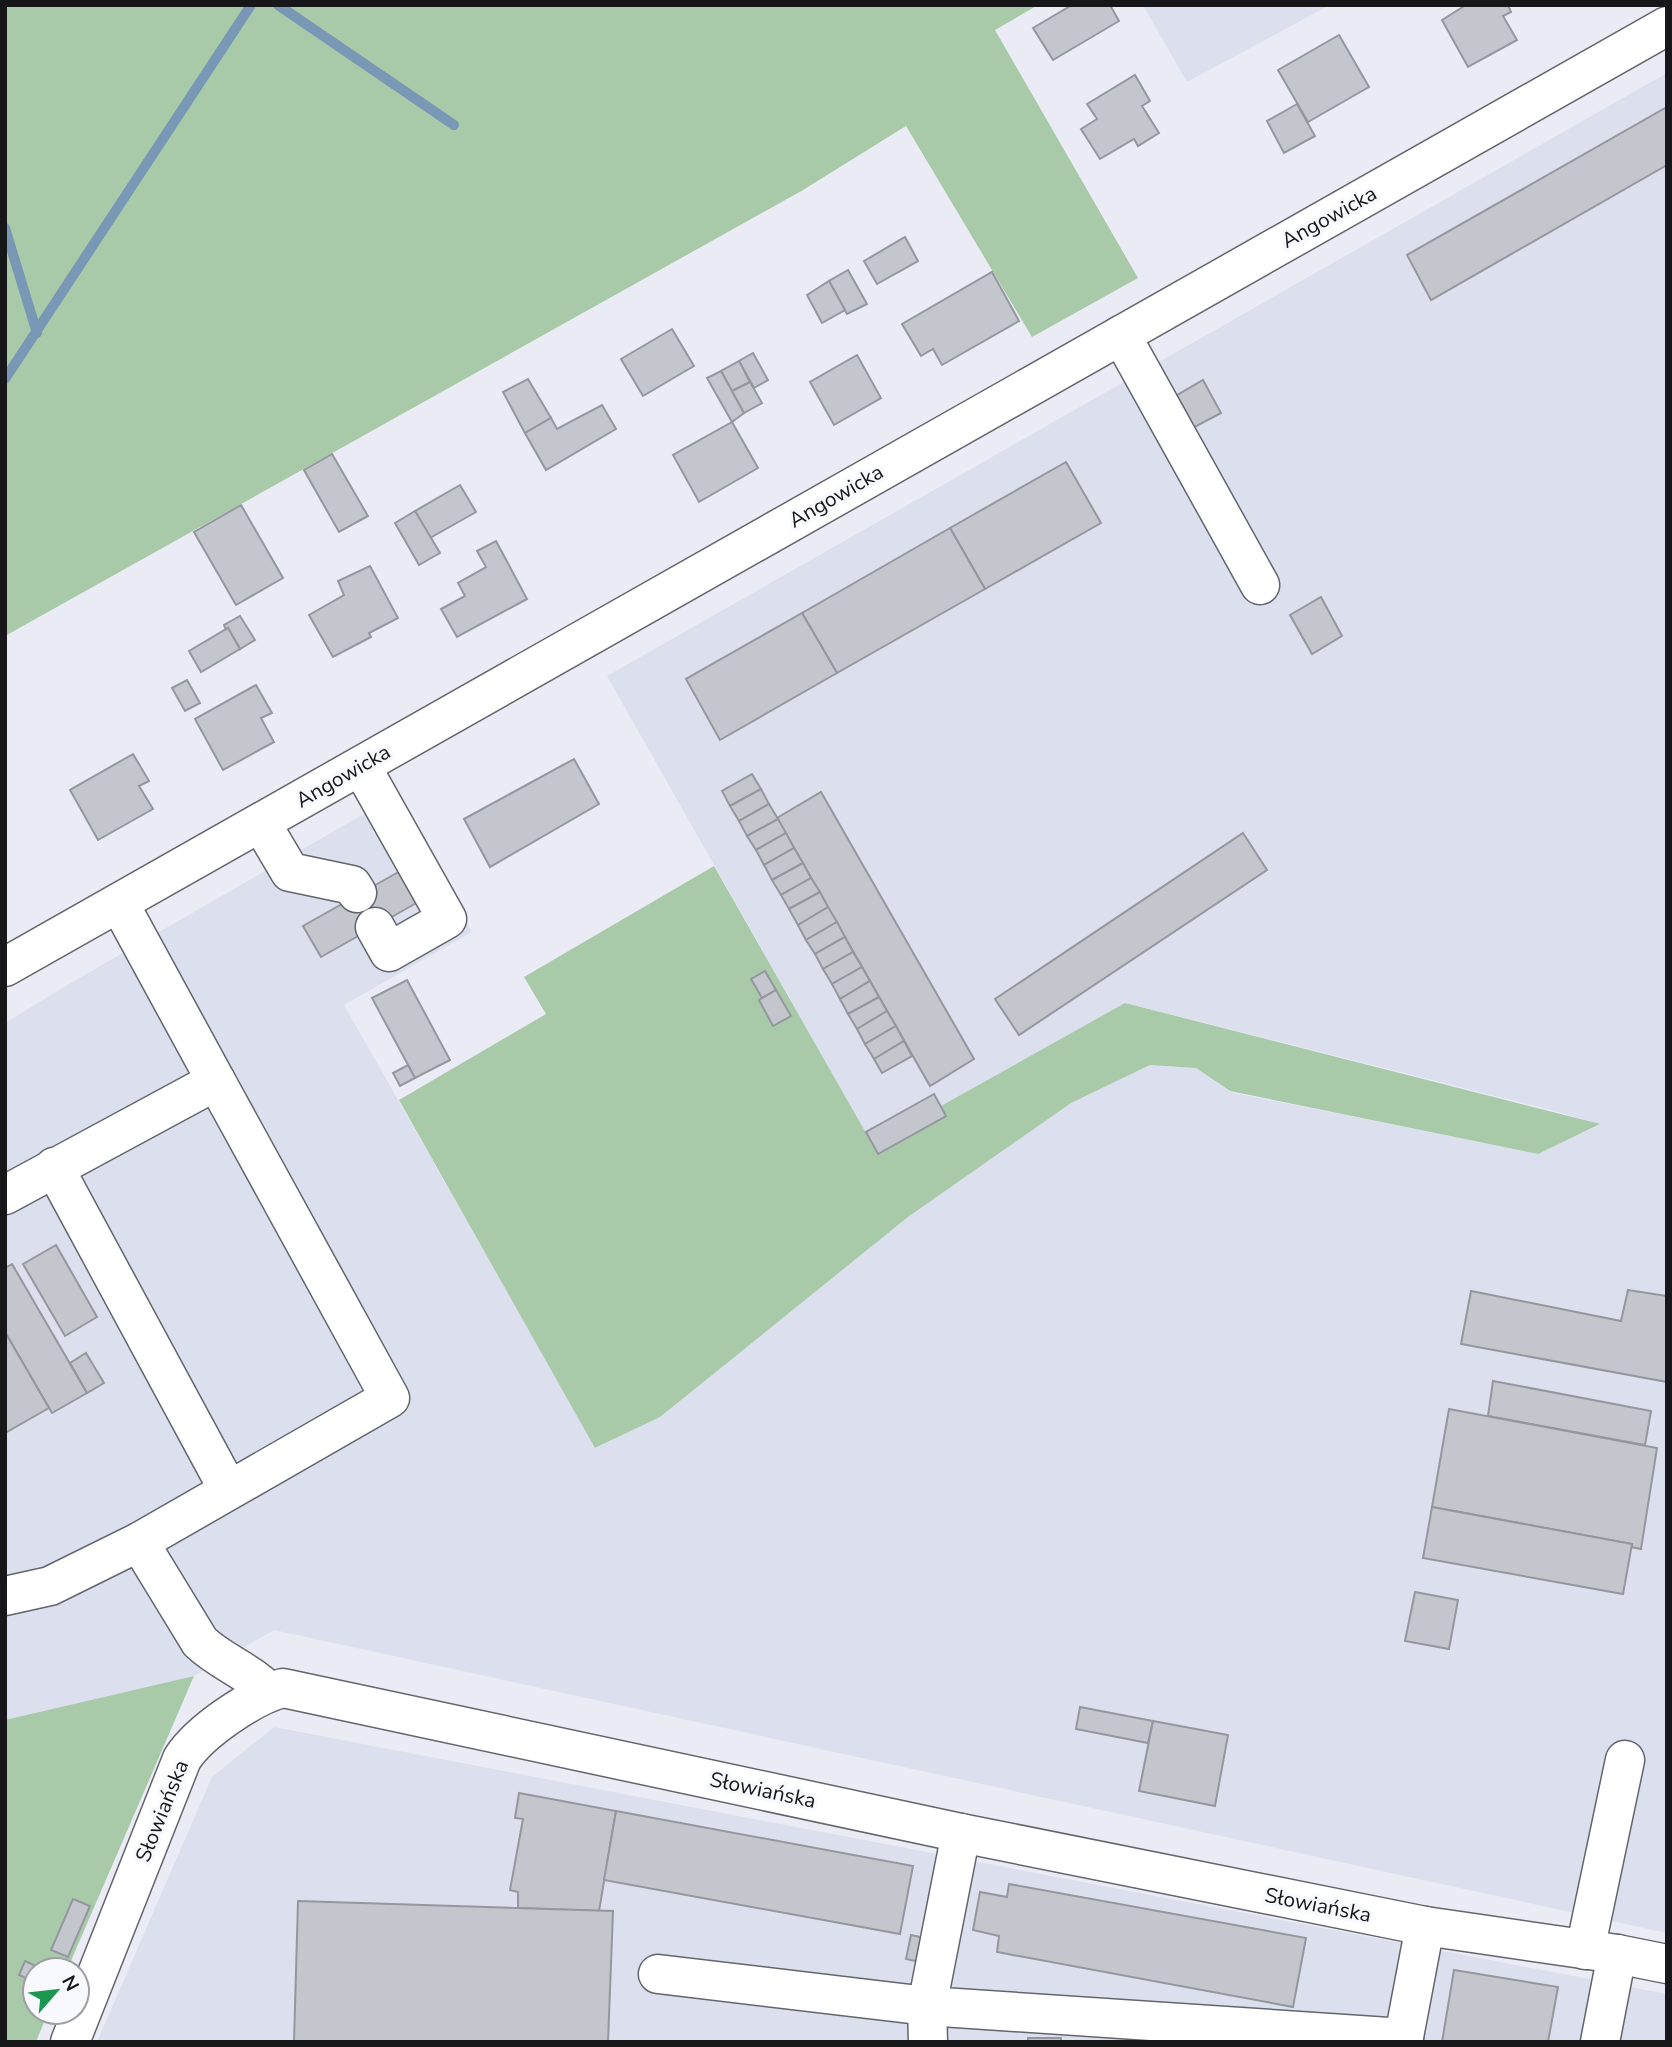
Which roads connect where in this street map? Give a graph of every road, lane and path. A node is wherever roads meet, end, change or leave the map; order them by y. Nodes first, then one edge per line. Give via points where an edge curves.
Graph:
1 (1667, 26) edge
2 (1121, 335) junction
3 (1260, 584) dead end
4 (361, 766) junction
5 (261, 823) junction
6 (356, 893) dead end
7 (119, 903) junction
8 (375, 927) dead end
9 (5, 967) edge
10 (216, 1081) junction
11 (54, 1167) junction
12 (5, 1195) edge
13 (228, 1489) junction
14 (139, 1542) junction
15 (5, 1596) edge
16 (269, 1692) junction
17 (1625, 1760) dead end
18 (961, 1833) junction
19 (1425, 1927) junction
20 (1601, 1952) junction
21 (1667, 1964) edge
22 (658, 1974) dead end
23 (927, 2024) edge
24 (1403, 2040) edge
25 (70, 2042) edge
26 (1600, 2042) edge

1 - 2 street, Angowicka
2 - 3 street
2 - 4 street, Angowicka
4 - 5 street, Angowicka
4 - 8 street via 447,919 389,952
5 - 6 street via 290,872 352,885
5 - 7 street, Angowicka
7 - 9 street, Angowicka
7 - 10 street
10 - 11 street
10 - 13 street via 390,1398
11 - 12 street
11 - 13 street
13 - 14 street
14 - 15 street via 50,1586
14 - 16 street via 200,1642
16 - 18 street, Słowiańska via 295,1689
16 - 25 street, Słowiańska via 211,1728 186,1752
17 - 20 street
18 - 19 street, Słowiańska
18 - 23 street
19 - 20 street, Słowiańska
19 - 24 street
20 - 21 street, Słowiańska
20 - 26 street
22 - 23 street
23 - 24 street

